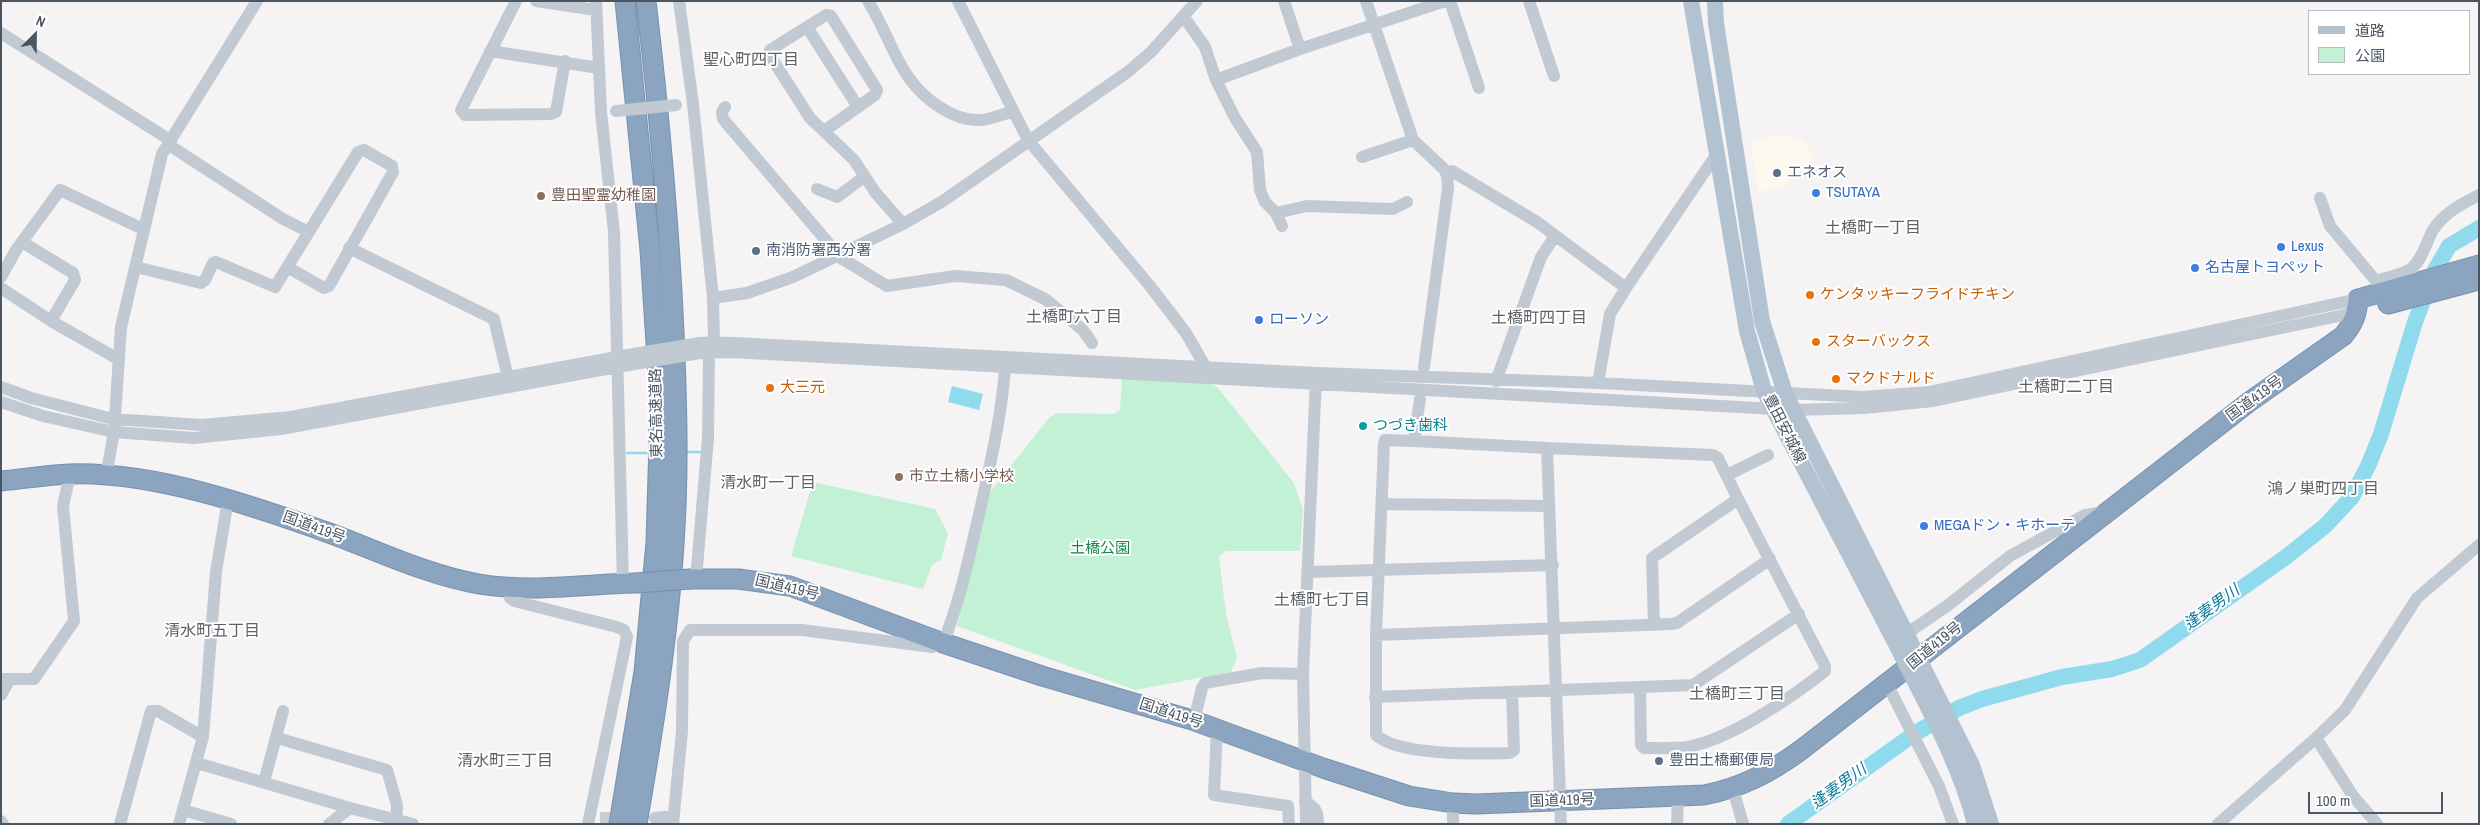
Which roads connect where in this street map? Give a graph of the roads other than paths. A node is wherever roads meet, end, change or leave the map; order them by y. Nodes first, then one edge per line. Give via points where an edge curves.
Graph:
1 (257, 1) edge
2 (516, 1) edge
3 (536, 1) edge
4 (625, 1) edge
5 (646, 1) edge
6 (679, 1) edge
7 (868, 1) edge
8 (958, 1) edge
9 (1284, 1) edge
10 (1366, 1) edge
11 (1445, 1) edge
12 (1450, 1) edge
13 (1529, 1) edge
14 (1691, 1) edge
15 (1715, 1) edge
16 (596, 6) edge
17 (1190, 6) edge
18 (1374, 25) junction
19 (807, 27) junction
20 (1, 33) edge
21 (1300, 49) junction
22 (490, 50) junction
23 (566, 61) junction
24 (598, 68) junction
25 (1554, 76) dead end
26 (1216, 80) junction
27 (1479, 88) dead end
28 (693, 104) junction
29 (725, 107) dead end
30 (858, 107) junction
31 (601, 112) junction
32 (1012, 112) junction
33 (824, 131) junction
34 (170, 140) junction
35 (1028, 140) junction
36 (1413, 140) junction
37 (1716, 155) junction
38 (1362, 157) dead end
39 (1447, 175) junction
40 (864, 177) junction
41 (817, 189) dead end
42 (2479, 195) edge
43 (2320, 198) dead end
44 (1407, 202) dead end
45 (1276, 213) junction
46 (903, 224) junction
47 (1282, 226) dead end
48 (143, 229) junction
49 (307, 232) junction
50 (1555, 236) junction
51 (22, 242) junction
52 (349, 248) junction
53 (837, 254) junction
54 (2479, 265) edge
55 (136, 267) junction
56 (289, 268) junction
57 (1, 277) edge
58 (2479, 280) edge
59 (2448, 282) junction
60 (1, 288) edge
61 (1626, 288) junction
62 (2379, 288) junction
63 (2414, 291) junction
64 (713, 298) junction
65 (2358, 306) junction
66 (51, 321) junction
67 (1092, 343) dead end
68 (704, 347) junction
69 (118, 359) junction
70 (623, 361) junction
71 (1205, 366) junction
72 (1005, 367) junction
73 (1424, 367) dead end
74 (508, 378) junction
75 (1316, 379) junction
76 (1496, 381) junction
77 (1598, 383) junction
78 (1, 387) edge
79 (1764, 391) junction
80 (1785, 393) junction
81 (1420, 398) dead end
82 (1, 402) edge
83 (1771, 407) junction
84 (1794, 410) junction
85 (114, 426) junction
86 (1414, 441) junction
87 (1547, 448) junction
88 (1768, 455) dead end
89 (70, 474) junction
90 (1726, 475) junction
91 (106, 476) junction
92 (1, 481) edge
93 (1738, 499) junction
94 (228, 500) junction
95 (1382, 504) junction
96 (1549, 506) junction
97 (2107, 512) junction
98 (2479, 545) edge
99 (1770, 559) junction
100 (1553, 565) junction
101 (1379, 571) junction
102 (1307, 572) junction
103 (693, 579) junction
104 (630, 583) junction
105 (508, 588) junction
106 (1799, 614) junction
107 (1654, 625) junction
108 (1554, 628) junction
109 (1376, 635) junction
110 (1904, 640) junction
111 (943, 643) junction
112 (1303, 674) junction
113 (6, 679) edge
114 (1887, 684) junction
115 (1640, 687) junction
116 (1556, 690) junction
117 (1512, 692) junction
118 (1, 695) edge
119 (1375, 696) junction
120 (283, 711) dead end
121 (1194, 721) junction
122 (1217, 729) junction
123 (204, 737) junction
124 (277, 738) junction
125 (2316, 738) junction
126 (1305, 760) junction
127 (197, 763) junction
128 (264, 782) junction
129 (1733, 789) junction
130 (1678, 797) junction
131 (1305, 802) junction
132 (1560, 802) junction
133 (1452, 803) junction
134 (350, 808) junction
135 (183, 810) junction
136 (592, 820) edge
137 (673, 820) edge
138 (646, 821) edge
139 (397, 822) edge
140 (120, 824) edge
141 (179, 824) edge
142 (231, 824) edge
143 (329, 824) edge
144 (413, 824) edge
145 (619, 824) edge
146 (1289, 824) edge
147 (1306, 824) edge
148 (1318, 824) edge
149 (1453, 824) edge
150 (1561, 824) edge
151 (1677, 824) edge
152 (1743, 824) edge
153 (1953, 824) edge
154 (1975, 824) edge
155 (1992, 824) edge
156 (2218, 824) edge
157 (2377, 824) edge

1 - 34 street
2 - 22 street
3 - 16 street
4 - 145 highway, 東名高速道路 via 650,250 659,389 656,543 644,672
5 - 138 highway, 東名高速道路 via 670,248 677,441 674,544
6 - 28 street
7 - 32 street via 909,78 941,108 978,120
8 - 32 street
9 - 21 street
10 - 18 street
11 - 18 street
12 - 27 street
13 - 25 street
14 - 37 main road, 豊田安城線
15 - 80 main road, 豊田安城線 via 1762,320
16 - 24 street
17 - 26 street
17 - 35 street via 1152,52
18 - 21 street
18 - 36 street
19 - 30 street
19 - 30 street via 826,15 831,16 866,70 877,90 875,96
19 - 33 street via 770,50 771,57 810,118
20 - 34 street
21 - 26 street
22 - 23 street
22 - 23 street via 461,110 465,115 556,112
23 - 24 street
24 - 31 street
26 - 45 street via 1257,152 1260,190
28 - 31 street, bridge
28 - 64 street
29 - 53 street via 723,119
30 - 33 street
31 - 70 street
32 - 35 street
33 - 40 street via 854,160
34 - 48 street via 162,154
34 - 49 street via 172,147
35 - 46 street via 944,201
35 - 71 street via 1150,286 1186,332
36 - 38 street
36 - 39 street
37 - 61 street
37 - 79 main road, 豊田安城線 via 1747,331
39 - 50 street via 1452,171
39 - 73 street via 1448,188
40 - 41 street via 837,197
40 - 46 street
42 - 62 street via 2443,218 2433,230 2418,263
43 - 62 street via 2330,226
44 - 45 street via 1393,209 1307,206
45 - 47 street
46 - 53 street
48 - 51 street via 60,190
48 - 55 street
49 - 52 street via 358,152 364,150 392,166 393,172
49 - 56 street
50 - 61 street
50 - 76 street via 1541,257
51 - 57 street
51 - 66 street via 75,277
52 - 56 street via 327,288
52 - 74 street via 494,319
53 - 64 street via 793,276 747,293
53 - 67 street via 887,286 955,276 1006,280 1045,299 1083,330
54 - 59 highway
55 - 56 street via 201,283 216,262 275,288
55 - 69 street via 121,327
58 - 59 highway
59 - 63 highway
60 - 66 street
61 - 77 street via 1610,314
62 - 63 highway
62 - 65 highway
63 - 65 highway
64 - 68 street
65 - 80 street via 1929,392 1863,397
65 - 84 street via 1933,401 1865,408
65 - 97 highway, 国道419号 via 2353,325 2343,336 2249,402
66 - 69 street
68 - 70 street, bridge
68 - 71 street
68 - 72 street via 731,352
68 - 103 street via 710,388 708,438
69 - 85 street
70 - 74 street
70 - 85 street via 281,429 194,438
70 - 104 street
71 - 75 street
72 - 75 street
72 - 111 street via 1003,404 979,516 964,580
74 - 85 street via 291,417 230,423
75 - 76 street
75 - 83 street
75 - 102 street
76 - 77 street
77 - 79 street
78 - 85 street
79 - 80 street
79 - 83 main road, 豊田安城線
80 - 84 main road, 豊田安城線
81 - 86 street
82 - 85 street via 43,416
83 - 84 street
83 - 110 main road, 豊田安城線 via 1855,562
84 - 110 main road, 豊田安城線
85 - 91 street
86 - 87 street
86 - 95 street via 1385,440
87 - 90 street via 1713,455 1718,458
87 - 96 street
88 - 90 street
89 - 91 highway, 国道419号
89 - 92 highway, 国道419号
89 - 113 street via 63,506 74,621 34,679
90 - 93 street
91 - 94 highway, 国道419号 via 172,486
93 - 99 street
93 - 107 street via 1652,558
94 - 105 highway, 国道419号 via 449,576
94 - 123 street via 216,572
95 - 96 street
95 - 101 street
96 - 100 street
97 - 110 street via 2084,515 2010,556
97 - 114 highway, 国道419号
98 - 125 street via 2417,598 2352,699
99 - 106 street
99 - 107 street via 1677,623
100 - 101 street
100 - 108 street
101 - 102 street
101 - 109 street
102 - 112 street
103 - 104 highway, 国道419号, bridge
103 - 111 highway, 国道419号 via 738,578 790,586
104 - 105 highway, 国道419号 via 557,589
105 - 136 street via 514,601 617,627 627,636
106 - 115 street via 1693,686
106 - 115 street via 1825,671 1736,730 1689,747 1644,748 1641,746
107 - 108 street
108 - 109 street
108 - 116 street
109 - 119 street
110 - 154 main road, 豊田安城線, bridge via 1968,798
110 - 155 main road, 豊田安城線, bridge via 1972,765
111 - 121 highway, 国道419号
111 - 137 street via 932,647 802,630 690,630 683,641 682,730
112 - 121 street via 1262,673 1205,684
112 - 126 street
113 - 118 street
114 - 129 highway, 国道419号 via 1779,766
114 - 153 street via 1939,786
115 - 116 street
116 - 117 street
116 - 132 street
117 - 119 street
117 - 119 street via 1514,750 1510,753 1451,754 1379,738 1376,735
120 - 124 street
121 - 122 highway, 国道419号
122 - 126 highway, 国道419号
122 - 146 street via 1214,795 1288,806
123 - 127 street
123 - 140 street via 158,710 151,711
124 - 128 street
124 - 139 street via 384,767 390,774
125 - 156 street
125 - 157 street via 2353,796
126 - 131 street
126 - 133 highway, 国道419号 via 1409,796
127 - 128 street
127 - 135 street
128 - 134 street
129 - 130 highway, 国道419号
129 - 152 street
130 - 132 highway, 国道419号
130 - 151 street
131 - 147 street
131 - 148 street via 1318,813
132 - 133 highway, 国道419号
132 - 150 street
133 - 149 street
134 - 139 street
134 - 143 street
135 - 141 street
135 - 142 street
137 - 138 street
139 - 144 street

